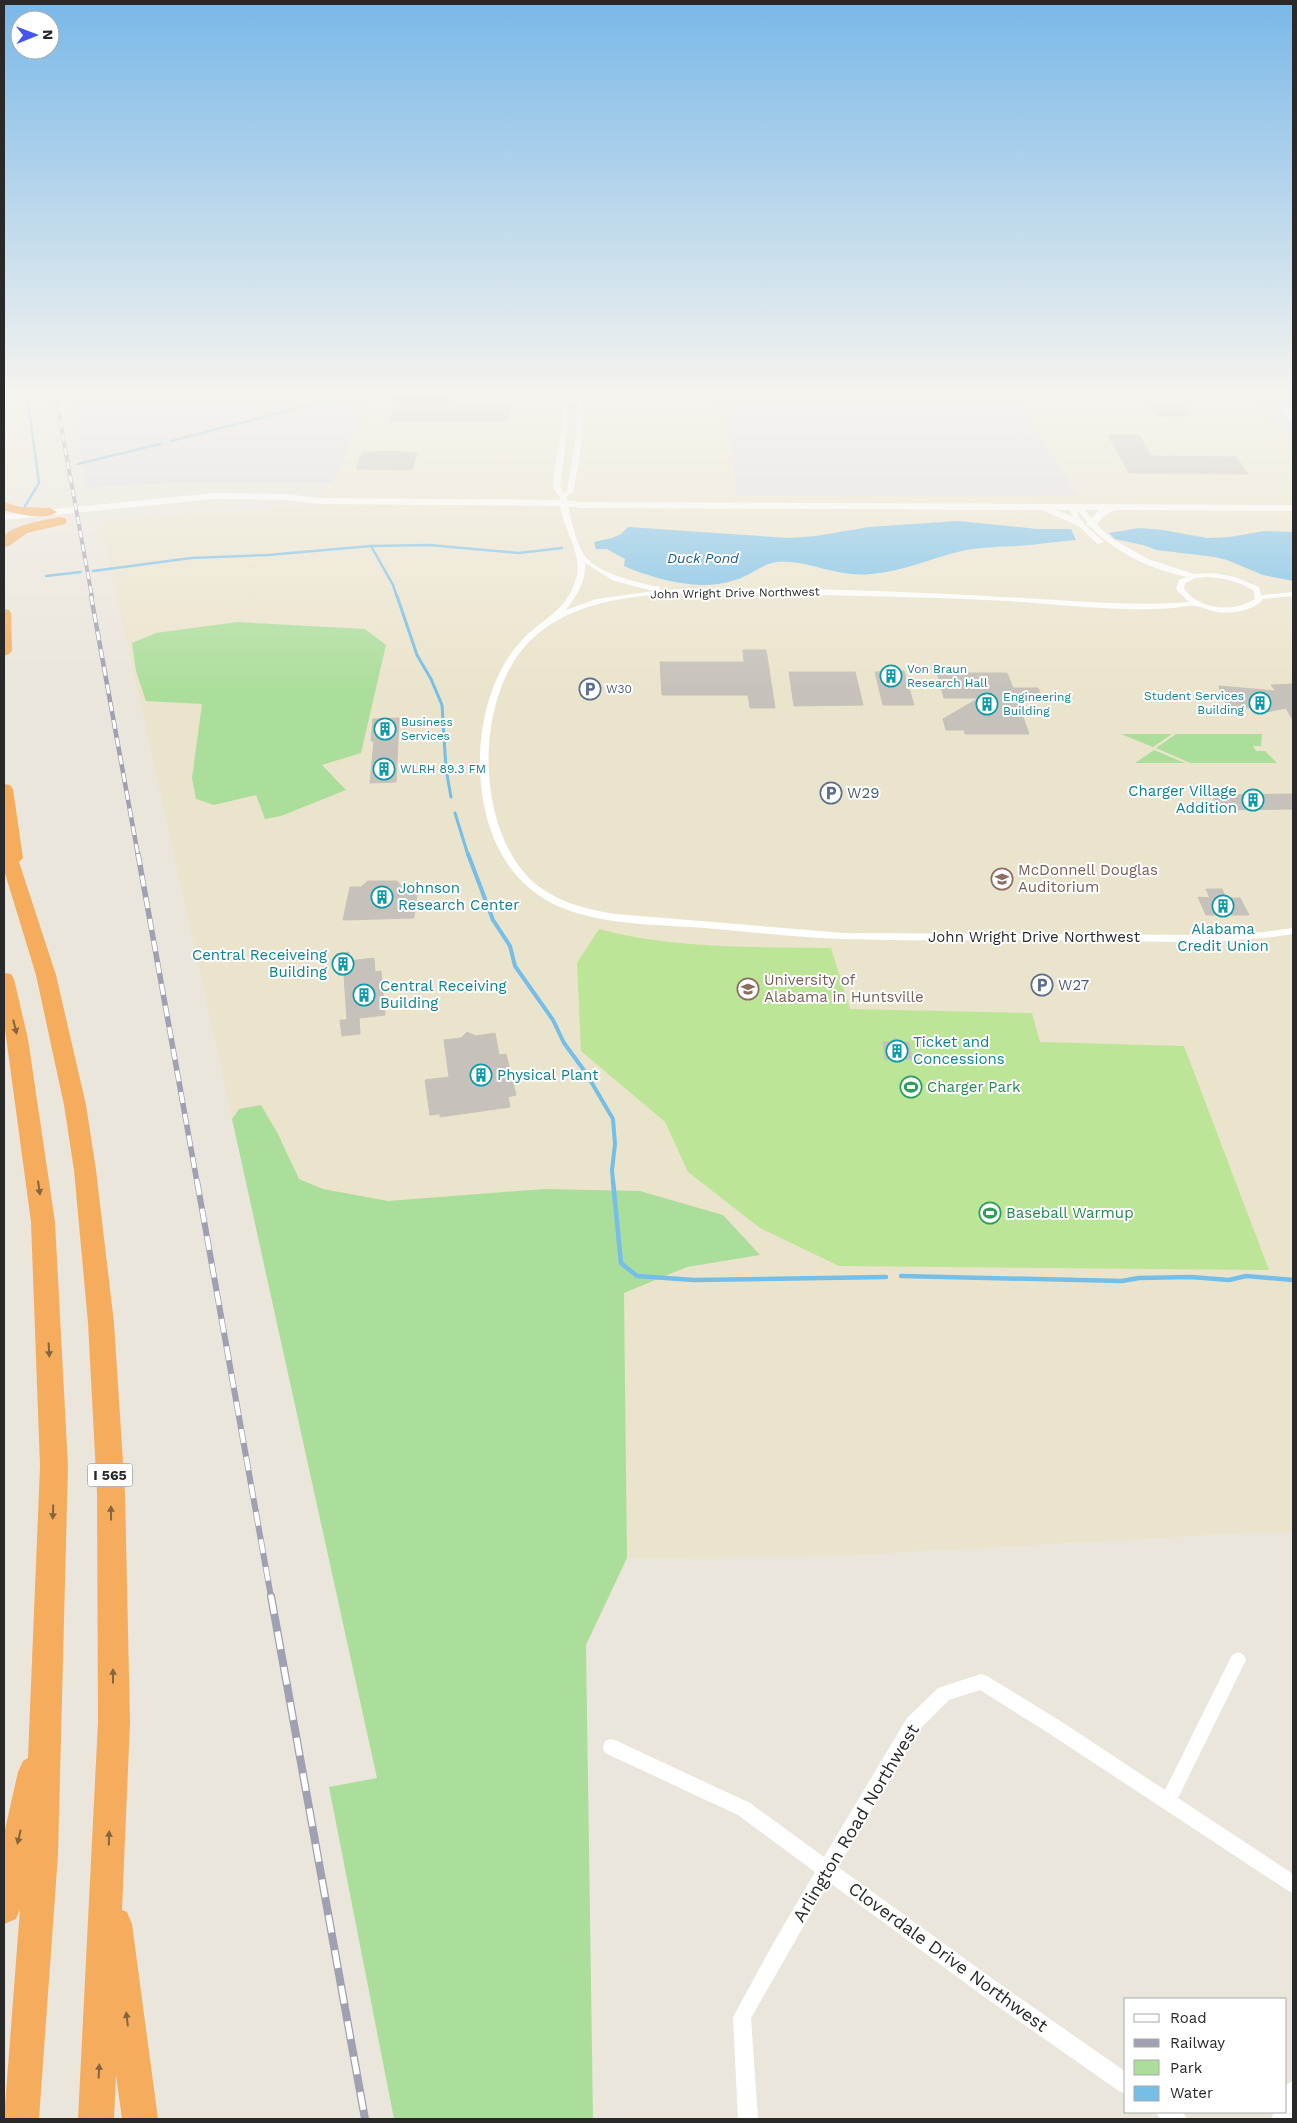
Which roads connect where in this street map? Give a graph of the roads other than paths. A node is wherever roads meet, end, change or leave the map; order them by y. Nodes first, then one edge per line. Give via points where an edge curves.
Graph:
1 (560, 492) edge
2 (570, 492) edge
3 (565, 500) junction
4 (1293, 501) edge
5 (1074, 503) junction
6 (4, 506) edge
7 (1035, 506) junction
8 (1119, 507) junction
9 (1293, 508) edge
10 (61, 516) junction
11 (4, 517) edge
12 (1079, 523) junction
13 (1091, 524) junction
14 (4, 528) edge
15 (4, 543) edge
16 (582, 558) junction
17 (1194, 576) junction
18 (1182, 582) junction
19 (676, 592) junction
20 (1258, 593) junction
21 (1293, 594) edge
22 (1185, 597) junction
23 (1196, 604) junction
24 (1154, 606) junction
25 (4, 612) edge
26 (556, 617) junction
27 (4, 651) edge
28 (4, 789) edge
29 (4, 842) edge
30 (16, 876) junction
31 (1293, 931) edge
32 (4, 979) edge
33 (1238, 1660) dead end
34 (45, 1721) junction
35 (611, 1747) dead end
36 (1168, 1801) junction
37 (108, 1866) junction
38 (827, 1869) junction
39 (1293, 1884) edge
40 (4, 1907) edge
41 (1124, 2083) edge
42 (1293, 2091) edge
43 (1287, 2105) edge
44 (21, 2119) edge
45 (96, 2119) edge
46 (140, 2119) edge
47 (748, 2119) edge

1 - 3 street
2 - 3 street
3 - 5 main road
3 - 7 main road via 582,505
3 - 10 main road via 329,502 297,499 285,503 189,506
3 - 16 street via 564,512
4 - 5 main road
5 - 7 main road
5 - 8 main road
5 - 12 street via 1072,508
5 - 13 street via 1082,508
6 - 10 highway
7 - 12 main road
8 - 9 main road
8 - 13 main road via 1101,513
10 - 11 main road
10 - 14 main road
10 - 15 highway via 23,530
12 - 18 street via 1101,543 1125,558
13 - 17 street via 1114,544 1136,556
16 - 19 street via 621,582
16 - 26 street via 582,575 577,588
17 - 18 street
17 - 20 street via 1233,578
18 - 22 street via 1180,589
19 - 24 street, John Wright Drive Northwest via 876,593 1114,607
19 - 26 street, John Wright Drive Northwest via 602,601
20 - 21 street
20 - 23 street via 1253,605 1244,609 1228,610
22 - 23 street
22 - 24 street, John Wright Drive Northwest
23 - 24 street, John Wright Drive Northwest
25 - 27 highway
26 - 31 street, John Wright Drive Northwest via 537,629 512,656 490,708 486,740 488,803 496,832 508,859 523,879 546,897 572,908 634,919 848,936 1215,937
28 - 30 highway
29 - 30 highway, I 565
37 -> 30 highway, I 565 via 114,1722 113,1599 108,1410 101,1323 75,1105 46,975
32 -> 34 highway via 18,1038 44,1222 54,1466
33 - 36 street
34 -> 40 highway
34 - 44 highway via 41,1855
35 - 38 street, Cloverdale Drive Northwest via 744,1808
36 - 38 street, Arlington Road Northwest via 981,1682 944,1694 913,1724
36 - 39 street, Arlington Road Northwest
45 -> 37 highway, I 565
46 -> 37 highway
38 - 41 street, Cloverdale Drive Northwest
38 - 47 street, Arlington Road Northwest via 742,2017
42 - 43 street

